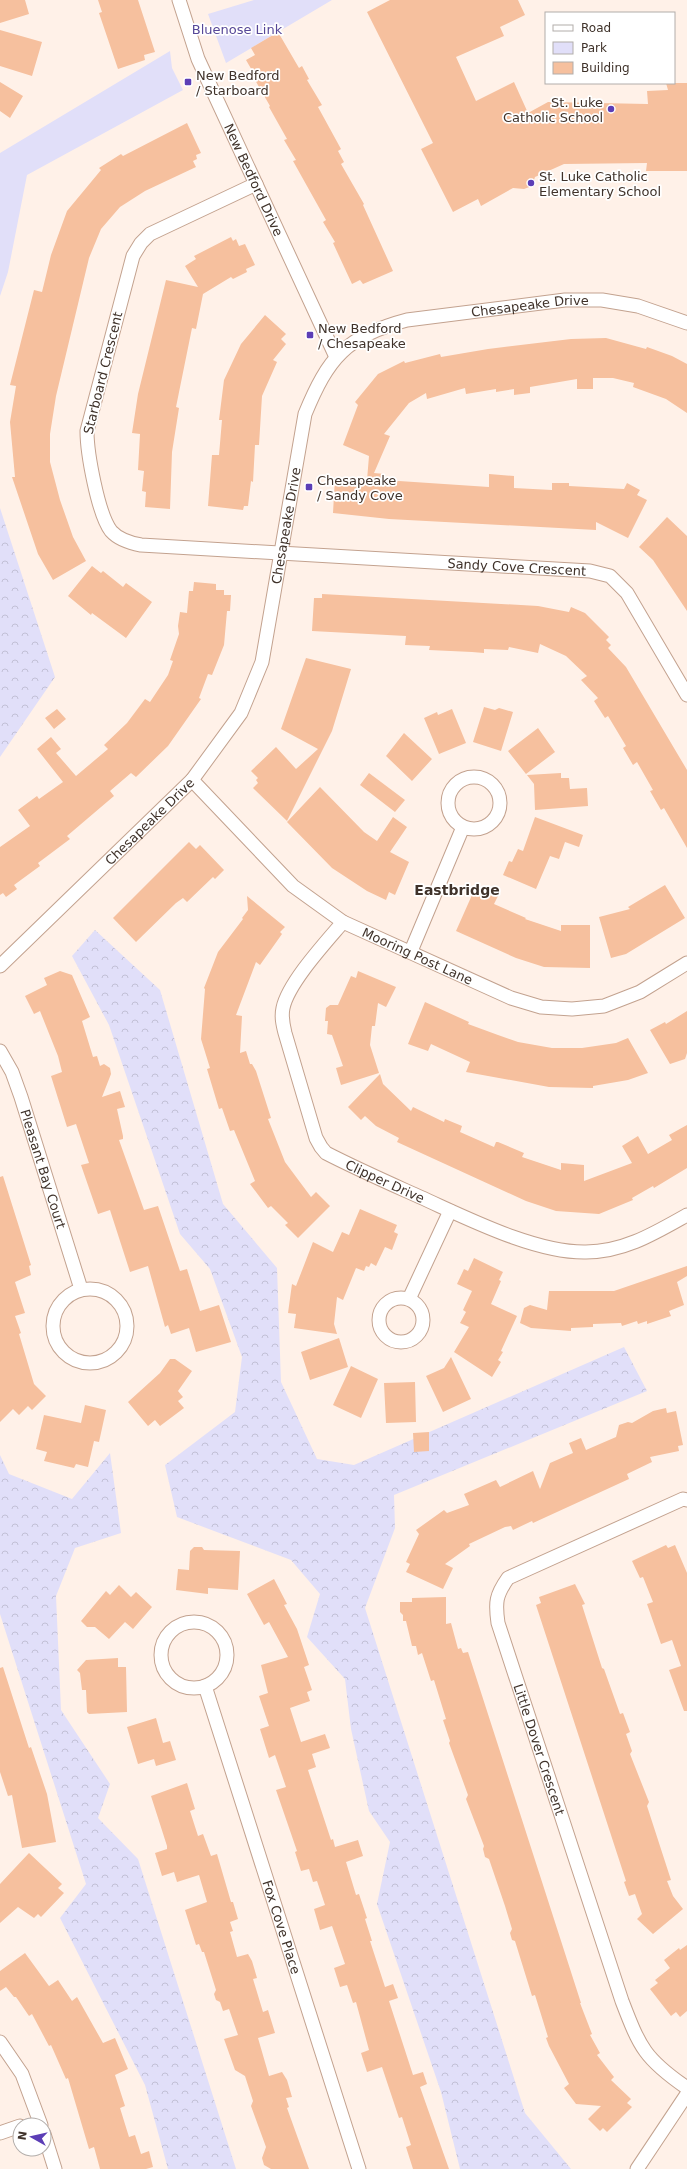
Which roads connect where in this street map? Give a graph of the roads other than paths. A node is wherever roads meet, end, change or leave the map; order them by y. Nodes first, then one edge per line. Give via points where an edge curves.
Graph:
1 (179, 0) edge
2 (256, 184) junction
3 (687, 323) edge
4 (336, 357) junction
5 (281, 552) junction
6 (687, 695) edge
7 (192, 780) junction
8 (463, 827) dead end
9 (343, 922) junction
10 (411, 951) junction
11 (687, 963) edge
12 (0, 966) edge
13 (0, 1051) edge
14 (450, 1211) junction
15 (687, 1214) edge
16 (81, 1289) junction
17 (409, 1299) dead end
18 (687, 1500) edge
19 (205, 1686) junction
20 (0, 2042) edge
21 (687, 2088) edge
22 (687, 2094) edge
23 (38, 2117) edge
24 (12, 2129) edge
25 (0, 2133) edge
26 (51, 2157) edge
27 (55, 2169) edge
28 (359, 2169) edge
29 (637, 2169) edge

1 - 2 street, New Bedford Drive via 198,59
2 - 4 street, New Bedford Drive
2 - 5 street, Starboard Crescent via 162,227 141,243 128,272 87,431 87,451 105,519 111,530 129,543
3 - 4 street, Chesapeake Drive via 638,306 602,300 564,300 407,320 383,326 359,339
4 - 5 street, Chesapeake Drive via 319,381 305,414
5 - 6 street, Sandy Cove Crescent via 590,571 610,576 627,594
5 - 7 street, Chesapeake Drive via 262,662 241,713
7 - 9 street, Mooring Post Lane via 293,886
7 - 12 street, Chesapeake Drive
8 - 10 street
9 - 10 street, Mooring Post Lane
9 - 14 street, Clipper Drive via 291,989 282,1009 285,1033 316,1138 326,1153
10 - 11 street, Mooring Post Lane via 511,998 541,1007 572,1009 604,1006 640,992
13 - 16 street, Pleasant Bay Court via 12,1072 21,1097
14 - 15 street, Clipper Drive via 528,1242 564,1251 586,1252 630,1245 649,1237
14 - 17 street
16 - 16 street via 94,1288 111,1295 121,1304 127,1319 124,1341 117,1352 106,1360 84,1363 70,1358 61,1349 53,1332 53,1318 59,1304 68,1295
18 - 21 street, Little Dover Crescent via 683,1499 508,1578 498,1591 496,1606 503,1638 637,2040 650,2059
19 - 19 street via 222,1672 226,1661 222,1638 214,1629 202,1623 180,1625 172,1630 164,1641 161,1662 177,1684 188,1688
19 - 28 street, Fox Cove Place
20 - 23 street via 22,2074
22 - 29 street
24 - 25 street
26 - 27 street

